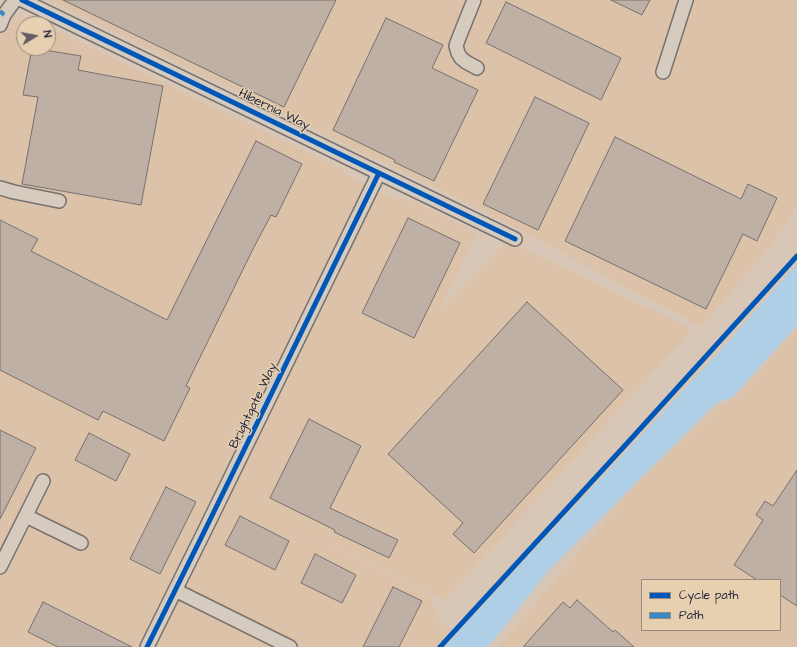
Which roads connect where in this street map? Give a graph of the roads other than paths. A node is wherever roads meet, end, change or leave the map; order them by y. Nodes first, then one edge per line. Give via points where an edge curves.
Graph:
1 (14, 0) edge
2 (22, 0) edge
3 (474, 0) edge
4 (686, 0) edge
5 (0, 25) edge
6 (477, 68) dead end
7 (664, 72) dead end
8 (379, 173) junction
9 (0, 188) edge
10 (59, 201) dead end
11 (515, 239) dead end
12 (43, 481) dead end
13 (26, 516) junction
14 (81, 543) dead end
15 (0, 567) edge
16 (176, 590) junction
17 (147, 647) edge
18 (290, 647) edge

1 - 5 street
2 - 8 street, Hibernia Way
3 - 6 street via 456,46 462,58
4 - 7 street
8 - 11 street, Hibernia Way
8 - 16 street, Brightgate Way
9 - 10 street
12 - 13 street
13 - 14 street
13 - 15 street
16 - 17 street, Brightgate Way
16 - 18 street

